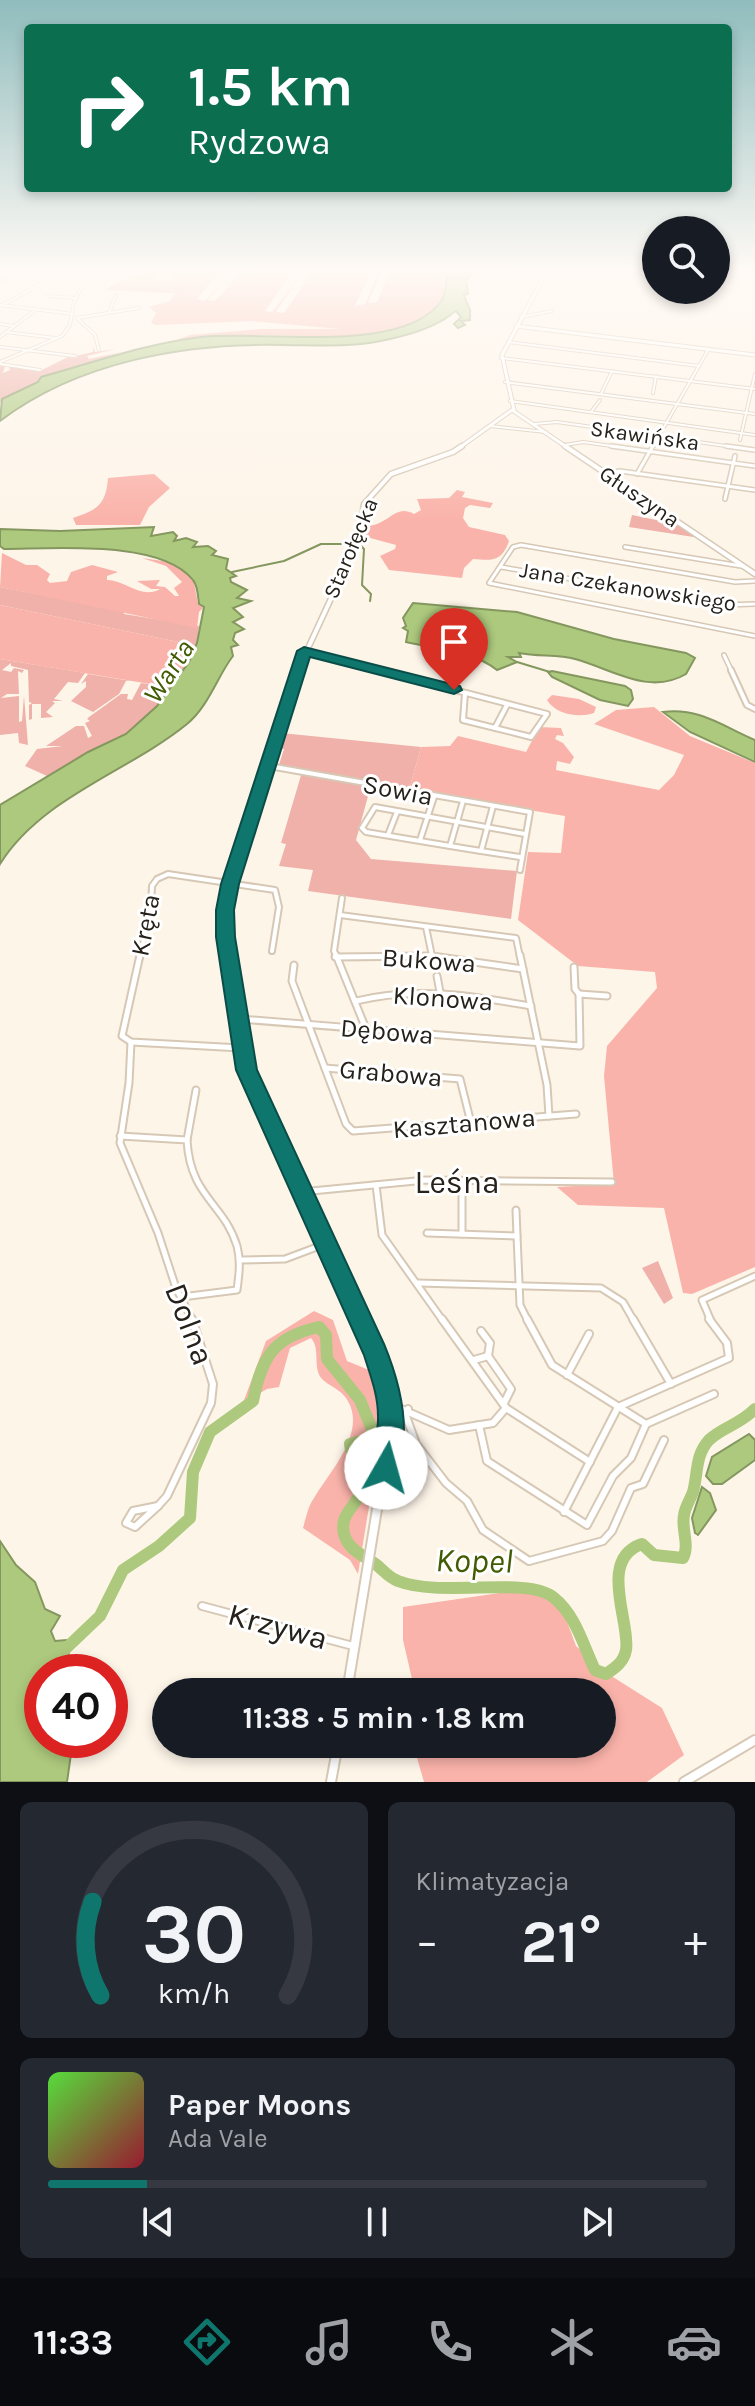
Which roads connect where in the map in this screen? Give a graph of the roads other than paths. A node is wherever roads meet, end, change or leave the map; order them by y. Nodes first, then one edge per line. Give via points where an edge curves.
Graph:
1 (19, 354) edge
2 (61, 354) edge
3 (503, 354) edge
4 (605, 354) edge
5 (706, 354) edge
6 (75, 356) dead end
7 (501, 358) junction
8 (0, 363) edge
9 (699, 366) junction
10 (40, 370) dead end
11 (612, 371) junction
12 (755, 374) edge
13 (656, 376) junction
14 (690, 381) junction
15 (505, 382) junction
16 (753, 389) edge
17 (653, 393) dead end
18 (601, 394) junction
19 (600, 400) dead end
20 (510, 402) junction
21 (677, 404) junction
22 (513, 412) junction
23 (591, 412) junction
24 (746, 413) junction
25 (755, 414) edge
26 (666, 422) junction
27 (534, 424) junction
28 (490, 426) junction
29 (546, 432) junction
30 (741, 433) junction
31 (755, 435) edge
32 (658, 436) junction
33 (740, 440) dead end
34 (565, 445) junction
35 (755, 450) edge
36 (650, 452) junction
37 (735, 456) dead end
38 (734, 463) junction
39 (755, 466) edge
40 (605, 473) junction
41 (637, 474) junction
42 (728, 487) junction
43 (755, 490) edge
44 (725, 499) dead end
45 (625, 547) dead end
46 (743, 566) junction
47 (500, 567) junction
48 (755, 574) edge
49 (755, 582) edge
50 (755, 604) edge
51 (755, 636) edge
52 (304, 652) junction
53 (724, 655) dead end
54 (465, 694) junction
55 (507, 706) junction
56 (754, 709) edge
57 (495, 728) junction
58 (267, 765) junction
59 (434, 797) junction
60 (463, 801) junction
61 (493, 806) junction
62 (397, 812) junction
63 (428, 817) junction
64 (456, 823) junction
65 (487, 828) junction
66 (525, 834) junction
67 (388, 835) junction
68 (420, 841) junction
69 (450, 846) junction
70 (481, 851) junction
71 (520, 857) junction
72 (520, 870) dead end
73 (230, 884) junction
74 (342, 898) dead end
75 (340, 915) junction
76 (426, 927) junction
77 (272, 951) dead end
78 (432, 956) junction
79 (335, 957) junction
80 (294, 965) dead end
81 (574, 967) dead end
82 (523, 969) junction
83 (437, 976) dead end
84 (440, 992) junction
85 (579, 994) junction
86 (607, 996) dead end
87 (356, 1001) junction
88 (531, 1006) junction
89 (237, 1019) junction
90 (309, 1024) junction
91 (366, 1029) junction
92 (131, 1042) junction
93 (536, 1042) junction
94 (241, 1048) junction
95 (325, 1068) junction
96 (196, 1090) dead end
97 (576, 1114) dead end
98 (549, 1116) junction
99 (471, 1123) junction
100 (120, 1136) junction
101 (187, 1140) junction
102 (462, 1180) junction
103 (612, 1182) dead end
104 (376, 1185) junction
105 (301, 1192) junction
106 (516, 1210) dead end
107 (427, 1233) dead end
108 (462, 1234) junction
109 (517, 1236) junction
110 (325, 1244) junction
111 (241, 1260) junction
112 (755, 1276) edge
113 (418, 1283) junction
114 (520, 1284) junction
115 (182, 1297) junction
116 (481, 1331) dead end
117 (589, 1334) dead end
118 (488, 1356) junction
119 (473, 1361) junction
120 (567, 1375) junction
121 (671, 1384) junction
122 (714, 1394) dead end
123 (390, 1404) junction
124 (505, 1406) junction
125 (618, 1407) junction
126 (408, 1409) junction
127 (646, 1424) junction
128 (479, 1425) junction
129 (664, 1440) dead end
130 (590, 1462) junction
131 (158, 1506) junction
132 (564, 1512) junction
133 (202, 1606) dead end
134 (355, 1647) junction
135 (349, 1678) edge
136 (755, 1740) edge
137 (335, 1758) edge
138 (331, 1782) edge
139 (684, 1782) edge

1 - 8 street
2 - 6 street
3 - 7 street
4 - 9 street
5 - 9 street
7 - 11 street
7 - 15 street
8 - 10 street
9 - 14 street
11 - 13 street
11 - 18 street
12 - 16 street
13 - 14 street
13 - 17 street
14 - 16 street
14 - 21 street
15 - 18 street
15 - 20 street
16 - 24 street
18 - 21 street
19 - 23 street
20 - 22 street
20 - 23 street
21 - 24 street
21 - 26 street
22 - 27 street, Głuszyna
22 - 28 street, Starołęcka
23 - 26 street
24 - 25 street
24 - 30 street
26 - 30 street
26 - 32 street
27 - 29 street, Głuszyna
27 - 32 street, Skawińska
28 - 29 street
28 - 52 street, Starołęcka via 453,452 401,469 381,482 362,508 359,538
29 - 34 street, Głuszyna
30 - 31 street
30 - 33 street
32 - 35 street, Skawińska
32 - 36 street
34 - 36 street via 579,442
34 - 40 street, Głuszyna
36 - 38 street
36 - 41 street
37 - 38 street
38 - 39 street
38 - 42 street
40 - 41 street
40 - 46 street, Głuszyna
41 - 42 street
42 - 43 street
42 - 44 street
45 - 46 street
46 - 48 street, Głuszyna
47 - 49 street via 513,547 521,545
47 - 50 street, Jana Czekanowskiego via 724,605
47 - 51 street via 491,586
52 - 54 street
52 - 58 street, Starołęcka
53 - 56 street via 747,705
54 - 55 street
54 - 57 street via 463,720
55 - 57 street
55 - 57 street via 546,716 531,737
58 - 59 street, Sowia
58 - 73 street, Starołęcka
59 - 60 street, Sowia
59 - 63 street
60 - 61 street, Sowia
60 - 64 street
61 - 65 street
61 - 66 street, Sowia via 530,812
62 - 63 street
62 - 67 street
62 - 67 street via 372,808 362,828
63 - 64 street
63 - 68 street
64 - 65 street
64 - 69 street
65 - 66 street
65 - 70 street
66 - 71 street
67 - 68 street
68 - 69 street
69 - 70 street
70 - 71 street
71 - 72 street
73 - 77 street, Kręta via 277,892
73 - 89 street, Starołęcka via 225,924
73 - 92 street, Kręta via 168,874 151,885 151,908 122,1029
74 - 75 street
75 - 76 street
75 - 79 street
76 - 78 street
76 - 82 street via 516,938
78 - 79 street, Bukowa
78 - 82 street, Bukowa
79 - 87 street
80 - 90 street via 292,981
81 - 85 street
82 - 88 street
83 - 84 street, Dębowa
84 - 87 street, Klonowa via 385,992
84 - 88 street, Klonowa
85 - 86 street
85 - 93 street, Dębowa via 580,1046
87 - 91 street
88 - 93 street
89 - 90 street, Dębowa
89 - 94 street, Starołęcka
90 - 91 street, Dębowa
90 - 95 street
91 - 93 street, Dębowa
92 - 94 street
92 - 100 street, Kręta
93 - 98 street
94 - 105 street, Starołęcka
95 - 99 street, Grabowa via 460,1079
95 - 99 street, Kasztanowa via 353,1131
96 - 101 street
97 - 98 street, Kasztanowa
98 - 99 street, Kasztanowa
100 - 101 street
100 - 115 street, Dolna
101 - 111 street via 191,1175 236,1238
102 - 103 street, Leśna
102 - 104 street, Leśna
102 - 108 street
104 - 105 street, Leśna
104 - 113 street via 382,1235
105 - 110 street, Starołęcka
106 - 109 street
107 - 108 street
108 - 109 street
109 - 114 street
110 - 111 street via 285,1259
110 - 123 street, Starołęcka via 375,1353
111 - 115 street via 235,1291
112 - 121 street via 702,1300 729,1348 729,1358
113 - 114 street
113 - 119 street
114 - 120 street via 520,1305 552,1365
114 - 121 street via 601,1288 612,1294 623,1302
115 - 131 street, Dolna via 214,1394
116 - 118 street via 490,1343
117 - 120 street
118 - 119 street
118 - 124 street via 511,1389
119 - 124 street
120 - 125 street
121 - 125 street
122 - 127 street
123 - 126 street
123 - 134 street, Starołęcka via 390,1439
124 - 128 street via 497,1420
124 - 130 street
125 - 127 street
125 - 130 street
126 - 128 street via 444,1429
126 - 129 street via 416,1444 467,1501 483,1530 527,1560 603,1541 631,1488 643,1484
127 - 132 street via 589,1523 581,1524
128 - 132 street via 487,1461
130 - 132 street
131 - 131 street via 133,1511 126,1523 135,1527
133 - 134 street, Krzywa
134 - 135 street, Starołęcka
136 - 139 street
137 - 138 street

